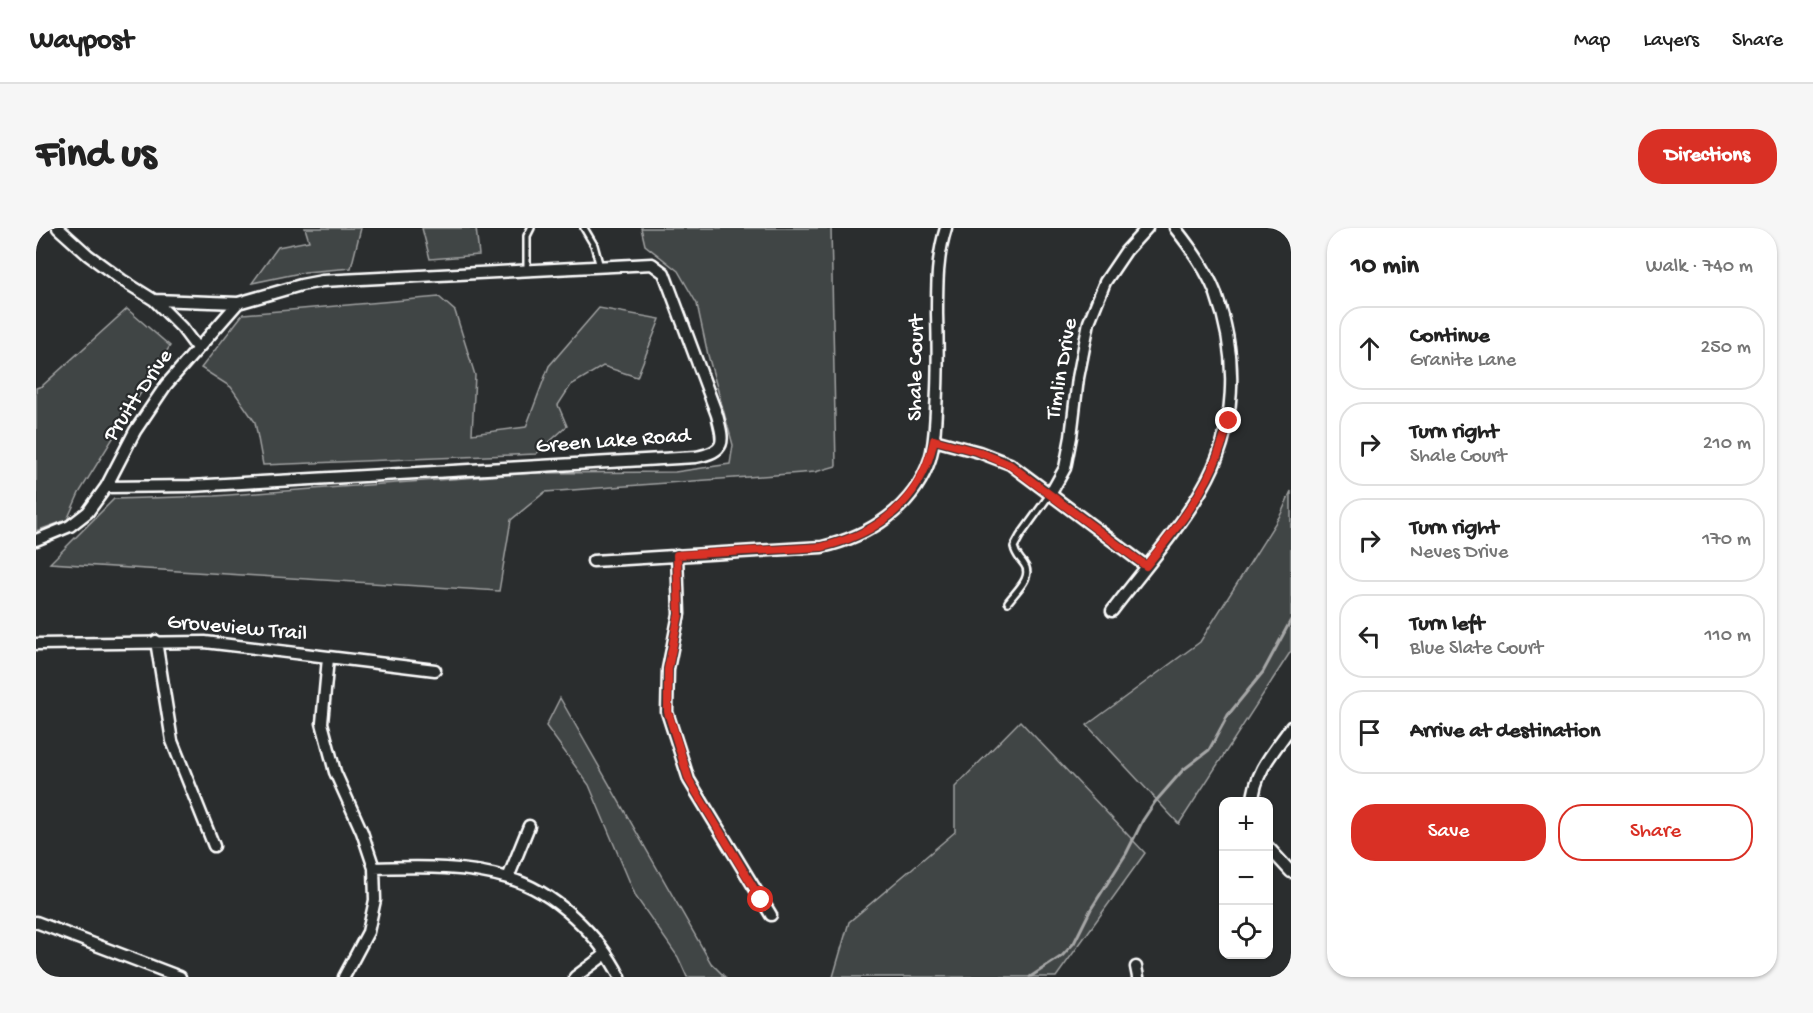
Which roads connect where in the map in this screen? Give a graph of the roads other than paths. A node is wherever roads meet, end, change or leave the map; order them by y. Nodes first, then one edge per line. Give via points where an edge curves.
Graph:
1 (58, 228) edge
2 (531, 228) edge
3 (584, 228) edge
4 (946, 228) edge
5 (1147, 228) edge
6 (1175, 228) edge
7 (600, 267) junction
8 (527, 271) junction
9 (154, 300) junction
10 (238, 303) junction
11 (197, 348) junction
12 (934, 440) junction
13 (106, 487) junction
14 (1051, 494) junction
15 (36, 540) edge
16 (677, 555) junction
17 (593, 561) dead end
18 (1146, 566) junction
19 (1008, 602) dead end
20 (1112, 611) dead end
21 (156, 641) junction
22 (36, 644) edge
23 (328, 658) junction
24 (435, 670) dead end
25 (1291, 727) edge
26 (1253, 797) edge
27 (529, 826) dead end
28 (214, 846) dead end
29 (1273, 851) edge
30 (374, 868) junction
31 (1291, 872) edge
32 (508, 878) junction
33 (771, 915) dead end
34 (36, 922) edge
35 (606, 954) junction
36 (180, 977) edge
37 (344, 977) edge
38 (575, 977) edge
39 (620, 977) edge

1 - 9 street, Pruitt Drive via 88,255
2 - 8 lane via 527,236
3 - 7 lane
4 - 12 street, Shale Court via 937,265
5 - 14 street, Timlin Drive via 1105,282 1089,322 1065,468
6 - 18 street via 1193,251 1215,292 1227,330 1232,384 1229,421 1203,489
7 - 8 street, Green Lake Road
7 - 13 street, Green Lake Road via 652,264 664,273 717,415 722,435 721,445 714,453 685,458
8 - 10 street, Green Lake Road via 322,281
9 - 10 street, Green Lake Road
9 - 11 street, Pruitt Drive
10 - 11 street
11 - 13 street, Pruitt Drive via 147,412
12 - 14 street via 1010,465
12 - 16 street, Shale Court via 930,459 913,492 897,510 860,535 822,547
13 - 15 street, Pruitt Drive via 88,512 70,526
14 - 18 street
14 - 19 lane via 1014,547 1028,573
16 - 17 street, Shale Court
16 - 33 street via 679,614 668,669 668,712 689,780
18 - 20 street
21 - 22 street, Groveview Trail
21 - 23 street, Groveview Trail via 205,642
21 - 28 street via 172,741
23 - 24 street, Groveview Trail
23 - 30 street via 322,723 335,772
25 - 26 street via 1261,769
27 - 32 street
29 - 31 street
30 - 32 street via 465,870
30 - 37 street via 375,900 368,932
32 - 35 street via 562,908 592,935
34 - 36 street
35 - 38 street
35 - 39 street

